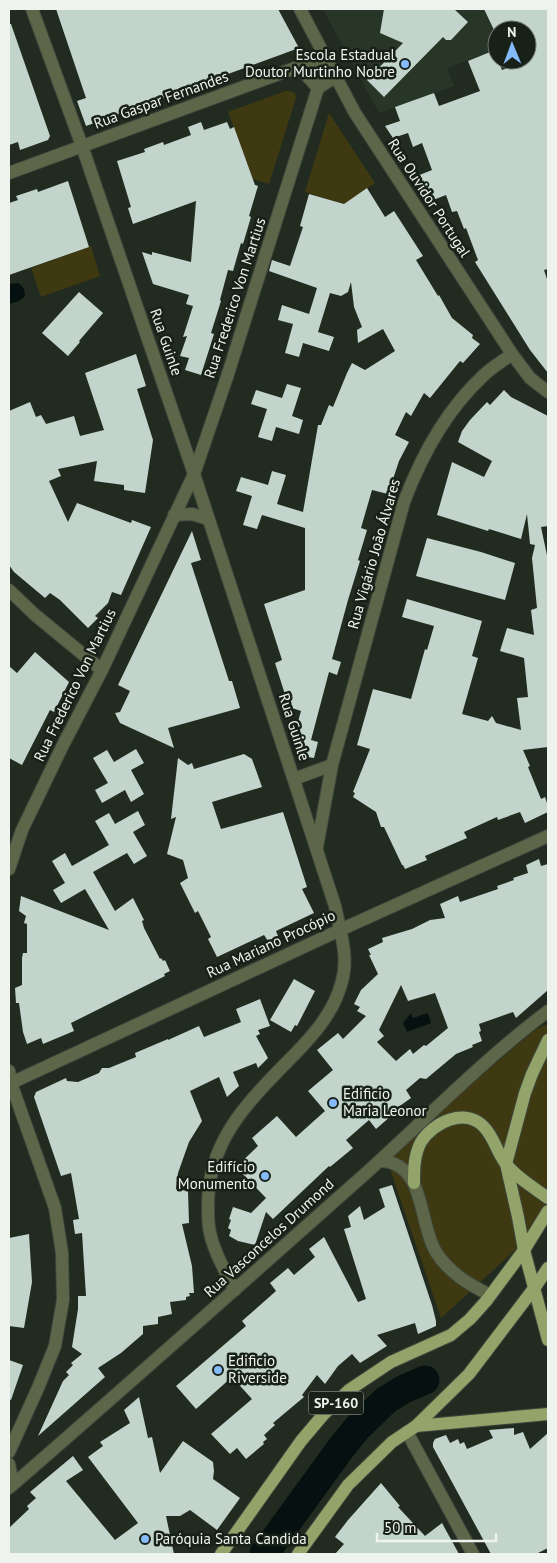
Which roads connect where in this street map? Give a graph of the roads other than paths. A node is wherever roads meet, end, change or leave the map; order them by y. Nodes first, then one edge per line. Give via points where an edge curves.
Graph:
1 (32, 9) edge
2 (300, 9) edge
3 (325, 57) junction
4 (298, 67) junction
5 (335, 77) junction
6 (318, 88) junction
7 (82, 146) junction
8 (9, 173) edge
9 (512, 354) junction
10 (548, 392) edge
11 (194, 474) junction
12 (174, 516) junction
13 (208, 518) junction
14 (9, 590) edge
15 (102, 670) junction
16 (332, 765) junction
17 (294, 779) junction
18 (548, 836) edge
19 (317, 848) junction
20 (9, 869) edge
21 (340, 930) junction
22 (548, 1011) edge
23 (548, 1040) edge
24 (10, 1079) edge
25 (380, 1160) junction
26 (506, 1164) junction
27 (414, 1183) junction
28 (548, 1198) edge
29 (548, 1211) edge
30 (524, 1250) junction
31 (548, 1268) edge
32 (535, 1287) junction
33 (235, 1290) junction
34 (490, 1295) junction
35 (548, 1340) edge
36 (548, 1414) edge
37 (412, 1429) junction
38 (9, 1452) edge
39 (9, 1464) edge
40 (11, 1486) edge
41 (221, 1554) edge
42 (298, 1554) edge
43 (473, 1554) edge

1 - 7 street, Rua Guinle
2 - 3 street, Rua Ouvidor Portugal
3 - 4 street, Rua Gaspar Fernandes
3 - 5 street, Rua Ouvidor Portugal
4 - 6 street
4 - 7 street, Rua Gaspar Fernandes
5 - 6 street
5 - 9 street, Rua Ouvidor Portugal via 355,113
6 - 11 street, Rua Frederico Von Martius
7 - 8 street, Rua Gaspar Fernandes
7 - 11 street, Rua Guinle
9 - 10 street, Rua Ouvidor Portugal via 530,378
9 - 16 street, Rua Vigário João Álvares via 485,373 465,393 444,420 414,476 404,502
11 - 12 street, Rua Frederico Von Martius
11 - 13 street, Rua Guinle
12 - 13 street via 192,514
12 - 15 street, Rua Frederico Von Martius
13 - 17 street, Rua Guinle
14 - 15 street
15 - 20 street, Rua Frederico Von Martius via 22,830
16 - 17 street
16 - 19 street, Rua Vigário João Álvares
17 - 19 street, Rua Guinle
18 - 21 street, Rua Mariano Procópio
19 - 21 street, Rua Guinle
21 - 24 street, Rua Mariano Procópio
21 - 33 street, Rua Guinle via 344,955 343,981 332,1008 312,1036 255,1095 227,1132 214,1160 208,1191 209,1227 220,1261
22 - 25 street, Rua Vasconcelos Drumond via 433,1109
23 - 26 main road via 525,1093
24 - 38 street via 55,1208 62,1253 63,1300 55,1346
25 - 27 street via 399,1165
25 - 33 street, Rua Vasconcelos Drumond
26 - 27 main road via 484,1127 473,1119 458,1118 438,1125 421,1143 414,1160
26 - 28 main road
26 - 30 main road
27 - 34 street via 435,1251 454,1273
29 - 30 main road, SP-160
30 - 32 main road
30 - 34 main road, SP-160
31 - 32 main road
32 - 35 main road
32 - 37 main road via 469,1374
33 - 40 street, Rua Vasconcelos Drumond
34 - 41 main road, SP-160 via 451,1336 391,1362 349,1390 329,1409 301,1441
36 - 37 main road
37 - 42 main road via 386,1447 348,1485
37 - 43 street
39 - 40 street

